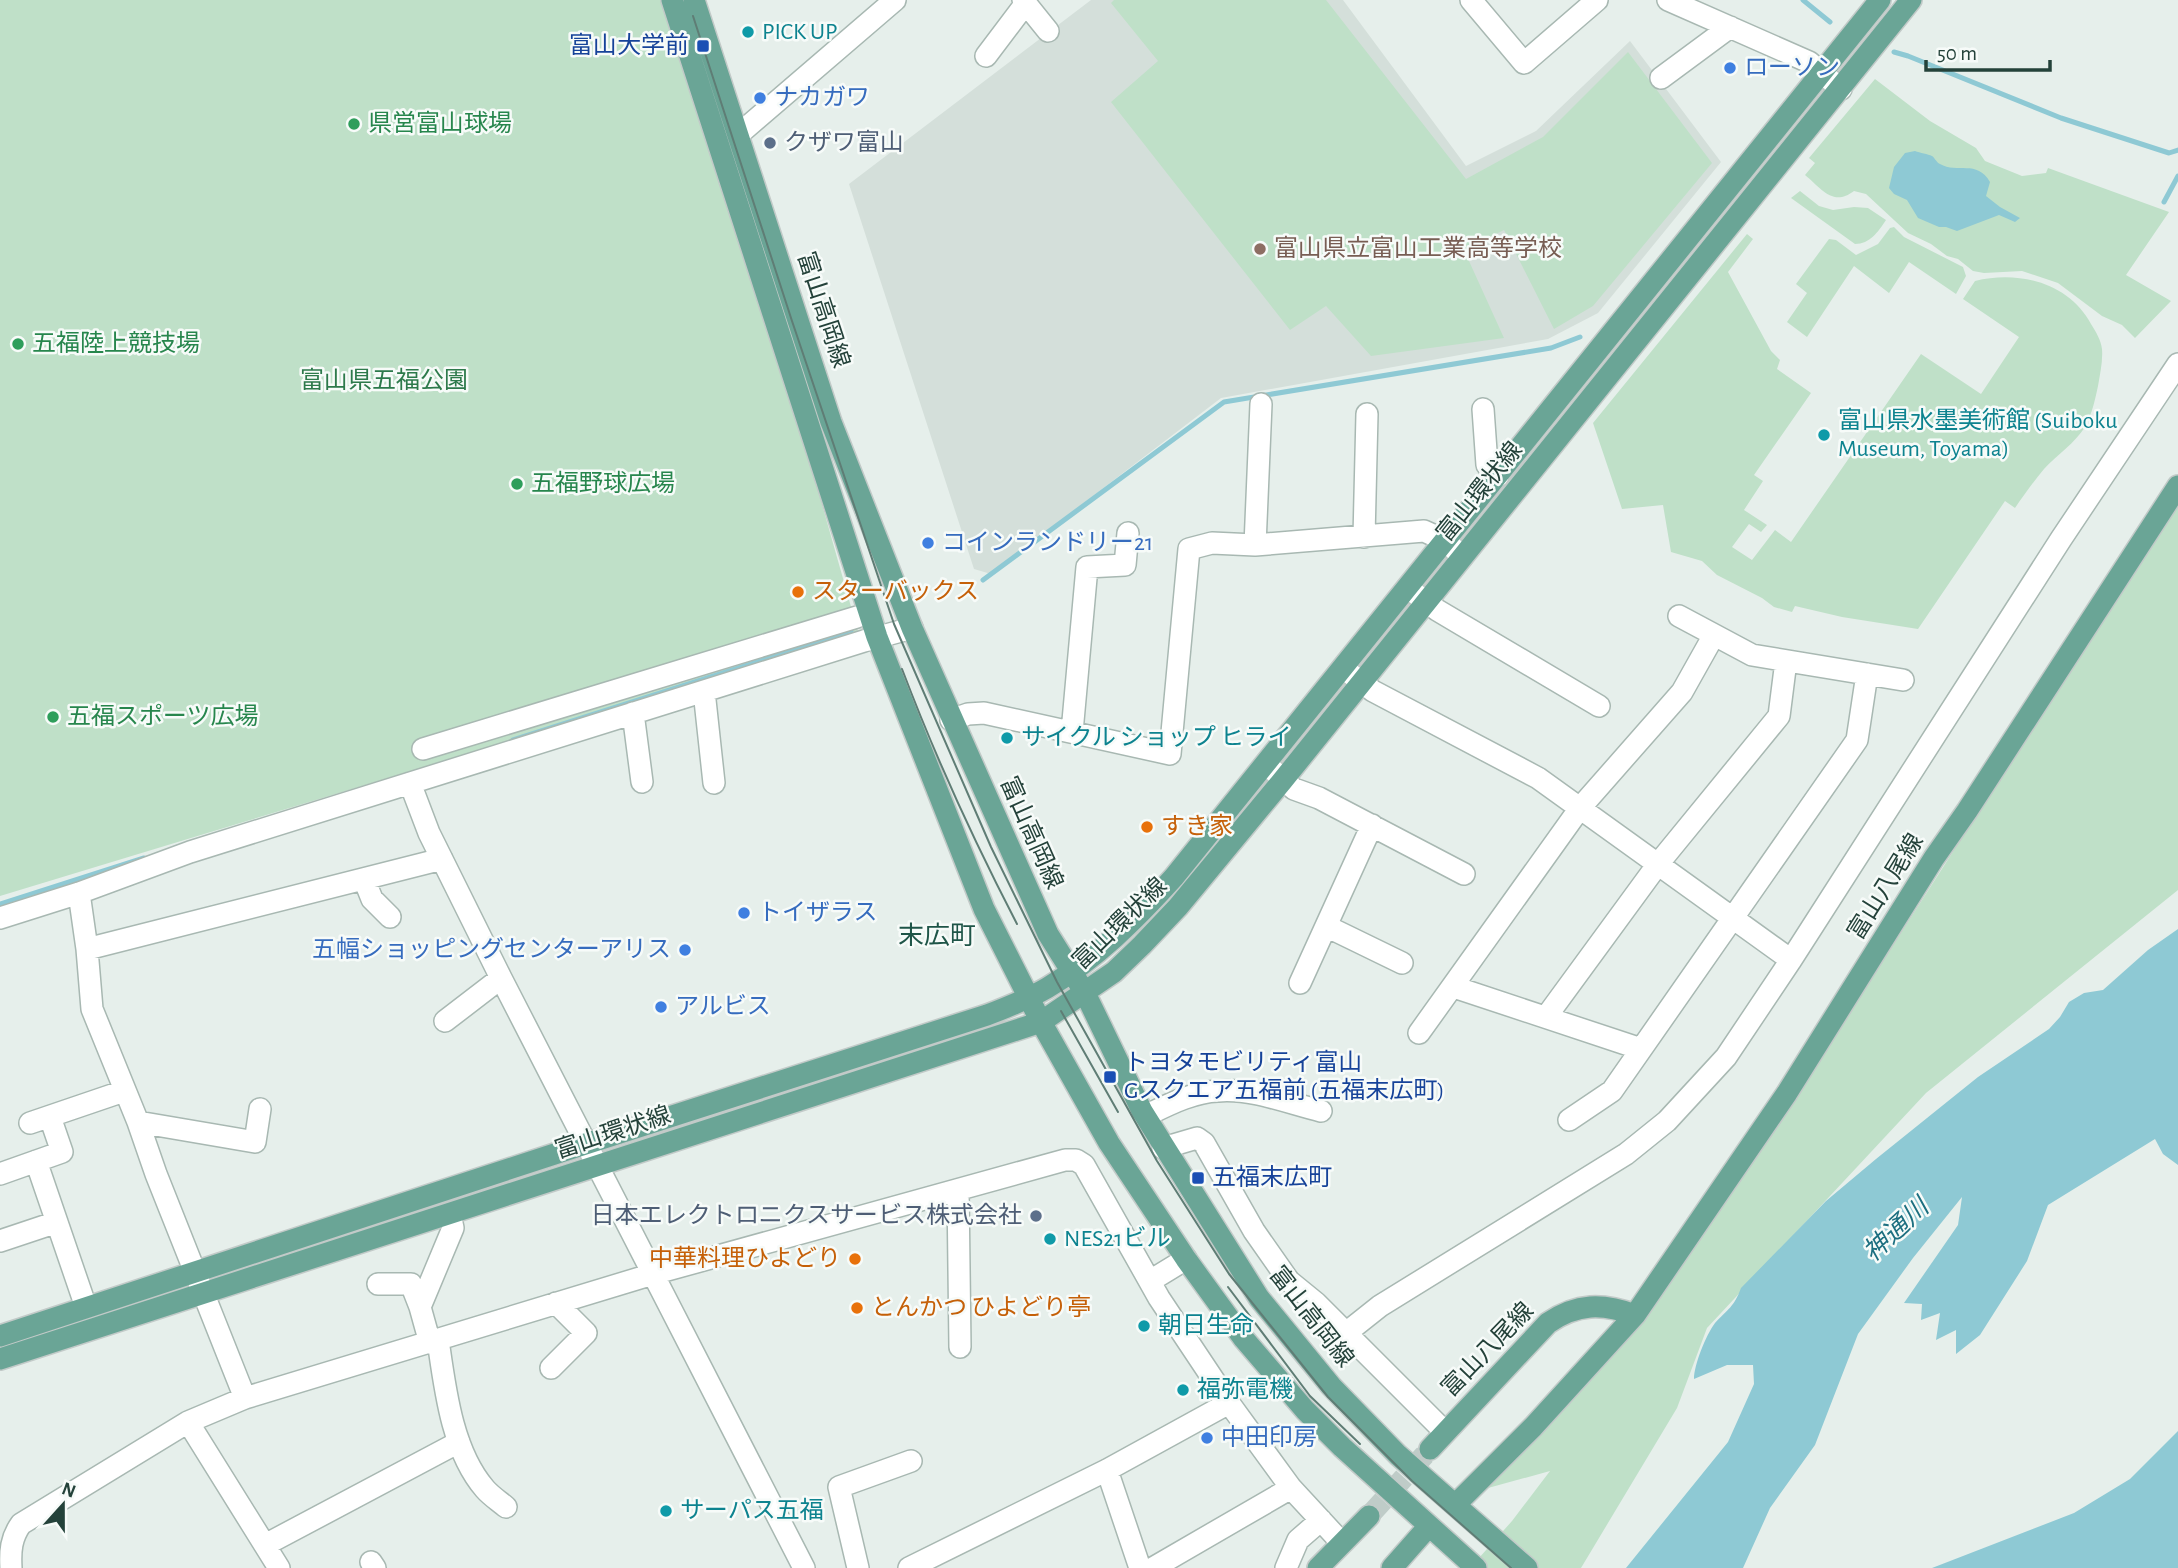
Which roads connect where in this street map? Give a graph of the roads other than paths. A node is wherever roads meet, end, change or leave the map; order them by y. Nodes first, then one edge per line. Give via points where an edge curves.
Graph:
1 (672, 0) edge
2 (694, 0) edge
3 (895, 0) edge
4 (1471, 0) edge
5 (1597, 0) edge
6 (1668, 0) edge
7 (1880, 0) edge
8 (1910, 0) edge
9 (1025, 1) edge
10 (1730, 27) junction
11 (1048, 31) dead end
12 (986, 56) dead end
13 (1821, 73) junction
14 (1661, 78) dead end
15 (1841, 89) junction
16 (739, 134) junction
17 (2178, 365) edge
18 (1262, 404) dead end
19 (1483, 409) dead end
20 (1367, 414) dead end
21 (1498, 476) junction
22 (2178, 486) edge
23 (1128, 533) dead end
24 (1364, 537) junction
25 (1446, 541) junction
26 (1255, 545) junction
27 (1462, 556) junction
28 (1408, 588) junction
29 (1426, 601) junction
30 (1679, 616) dead end
31 (857, 617) dead end
32 (912, 628) junction
33 (1714, 635) junction
34 (877, 637) junction
35 (1786, 661) junction
36 (1343, 668) junction
37 (1867, 674) junction
38 (1903, 680) dead end
39 (1361, 683) junction
40 (704, 691) junction
41 (1599, 706) dead end
42 (633, 713) junction
43 (951, 720) junction
44 (1072, 732) junction
45 (423, 749) dead end
46 (1266, 764) junction
47 (1283, 780) junction
48 (642, 782) dead end
49 (410, 783) junction
50 (714, 783) dead end
51 (1580, 808) junction
52 (1372, 825) junction
53 (443, 859) junction
54 (1658, 864) junction
55 (1464, 874) dead end
56 (364, 879) junction
57 (79, 893) junction
58 (390, 917) dead end
59 (0, 918) edge
60 (1732, 919) junction
61 (1326, 926) junction
62 (88, 949) junction
63 (1791, 960) junction
64 (1402, 963) dead end
65 (1071, 971) junction
66 (501, 978) junction
67 (1300, 983) dead end
68 (1454, 987) junction
69 (1085, 993) junction
70 (1029, 998) junction
71 (1546, 1017) junction
72 (445, 1021) dead end
73 (1041, 1022) junction
74 (1419, 1033) dead end
75 (1641, 1049) junction
76 (124, 1091) junction
77 (260, 1109) dead end
78 (1321, 1111) dead end
79 (1145, 1116) junction
80 (1569, 1120) dead end
81 (138, 1122) junction
82 (585, 1144) junction
83 (1163, 1148) junction
84 (36, 1161) junction
85 (597, 1166) junction
86 (0, 1174) edge
87 (958, 1190) junction
88 (450, 1214) junction
89 (57, 1222) junction
90 (0, 1241) edge
91 (1186, 1259) junction
92 (194, 1270) junction
93 (653, 1274) junction
94 (1150, 1281) junction
95 (378, 1284) dead end
96 (205, 1294) junction
97 (556, 1304) junction
98 (86, 1307) junction
99 (420, 1307) junction
100 (1635, 1315) junction
101 (1346, 1333) junction
102 (0, 1336) edge
103 (434, 1342) junction
104 (960, 1347) dead end
105 (0, 1359) edge
106 (551, 1368) dead end
107 (245, 1398) junction
108 (1229, 1403) junction
109 (188, 1422) junction
110 (1446, 1432) junction
111 (460, 1442) junction
112 (1430, 1450) tunnel mouth
113 (911, 1461) dead end
114 (1107, 1470) junction
115 (1291, 1488) junction
116 (506, 1507) dead end
117 (1459, 1508) junction
118 (1369, 1516) tunnel mouth
119 (1321, 1520) junction
120 (1434, 1531) junction
121 (1341, 1542) junction
122 (265, 1545) junction
123 (11, 1568) edge
124 (279, 1568) edge
125 (804, 1568) edge
126 (858, 1568) edge
127 (909, 1568) edge
128 (1140, 1568) edge
129 (1153, 1568) edge
130 (1286, 1568) edge
131 (1318, 1568) edge
132 (1392, 1568) edge
133 (1476, 1568) edge
134 (1527, 1568) edge

1 - 34 main road, 富山高岡線
2 - 16 main road, 富山高岡線
3 - 16 street
4 - 5 street via 1524,63
6 - 10 street
7 - 13 main road, 富山環状線
8 - 15 main road, 富山環状線
9 - 11 street
9 - 12 street
10 - 13 street via 1809,62
10 - 14 street
13 - 15 street
13 - 21 main road, 富山環状線
15 - 27 main road, 富山環状線
16 - 32 main road, 富山高岡線 via 831,422
17 - 63 street via 2067,529
18 - 26 street
19 - 21 street via 1488,464
20 - 24 street
21 - 25 main road, 富山環状線
22 - 100 main road, 富山八尾線 via 1934,858 1787,1093
23 - 44 street via 1125,565 1087,567
24 - 25 street via 1424,531
24 - 26 street
25 - 27 street
25 - 28 main road, 富山環状線
26 - 44 street via 1212,543 1189,550 1170,754
27 - 29 main road, 富山環状線
28 - 29 street
28 - 36 main road, 富山環状線
29 - 39 main road, 富山環状線
29 - 41 street
30 - 33 street
31 - 45 street
32 - 34 street
32 - 43 main road, 富山高岡線
33 - 35 street via 1752,655
33 - 51 street via 1682,692
34 - 40 street
34 - 70 main road, 富山高岡線 via 984,909
35 - 37 street
35 - 54 street via 1779,716
36 - 39 street
36 - 46 main road, 富山環状線
37 - 38 street
37 - 60 street via 1857,740
39 - 47 main road, 富山環状線
39 - 51 street via 1538,778
40 - 42 street
40 - 50 street
42 - 48 street
42 - 49 street
43 - 44 street via 984,713
43 - 65 main road, 富山高岡線 via 1048,934
46 - 47 street
46 - 65 main road, 富山環状線 via 1141,914
47 - 52 street
47 - 69 main road, 富山環状線 via 1178,907 1114,972
49 - 53 street
49 - 57 street via 190,852
51 - 54 street
51 - 68 street
52 - 55 street
52 - 61 street
53 - 56 street
53 - 66 street
54 - 60 street
54 - 71 street
56 - 58 street via 372,899
56 - 62 street
57 - 59 street
57 - 62 street
60 - 63 street
60 - 75 street
61 - 64 street
61 - 67 street
62 - 76 street via 92,1009
63 - 101 street via 1726,1057 1667,1121 1626,1154 1380,1306
65 - 69 main road, 富山高岡線
65 - 70 main road, 富山環状線
66 - 72 street
66 - 82 street
68 - 71 street
68 - 74 street
69 - 73 main road, 富山環状線
69 - 79 main road, 富山高岡線
70 - 73 main road, 富山高岡線
70 - 82 main road, 富山環状線 via 987,1016
71 - 75 street
73 - 85 main road, 富山環状線
73 - 91 main road, 富山高岡線 via 1109,1143
75 - 80 street via 1612,1091
76 - 81 street
76 - 84 street via 40,1120 62,1152
77 - 81 street via 255,1142
78 - 79 street via 1241,1091 1216,1091
79 - 83 main road, 富山高岡線
81 - 92 street
82 - 85 street
82 - 92 main road, 富山環状線
83 - 101 street via 1196,1138 1204,1143 1276,1264
83 - 117 main road, 富山高岡線 via 1259,1297 1331,1386 1398,1455
84 - 86 street
84 - 89 street
85 - 88 main road, 富山環状線
85 - 93 street
87 - 93 street
87 - 94 street via 1076,1160 1084,1165
87 - 104 street
88 - 96 main road, 富山環状線
88 - 99 street via 453,1228
89 - 90 street
89 - 98 street
91 - 94 street
91 - 120 main road, 富山高岡線 via 1244,1339 1305,1410
92 - 96 street
92 - 98 main road, 富山環状線
93 - 97 street
93 - 125 street
94 - 108 street
95 - 99 street via 411,1284
96 - 105 main road, 富山環状線
96 - 107 street
97 - 103 street
97 - 106 street via 586,1333
98 - 102 main road, 富山環状線
99 - 103 street
100 - 110 main road, 富山八尾線 via 1593,1305 1561,1314
100 - 117 main road, 富山八尾線
101 - 110 street
103 - 107 street
103 - 111 street
107 - 109 street
108 - 114 street
108 - 115 street
109 - 122 street
109 - 123 street via 21,1524 10,1549
110 - 112 main road, 富山八尾線
111 - 116 street via 471,1469
111 - 122 street
113 - 126 street via 839,1487
114 - 127 street
114 - 128 street
115 - 119 street
115 - 129 street
117 - 134 main road, 富山高岡線
118 - 121 main road
119 - 121 street
119 - 130 street via 1298,1541
120 - 132 main road
120 - 133 main road, 富山高岡線
121 - 131 main road
122 - 124 street

